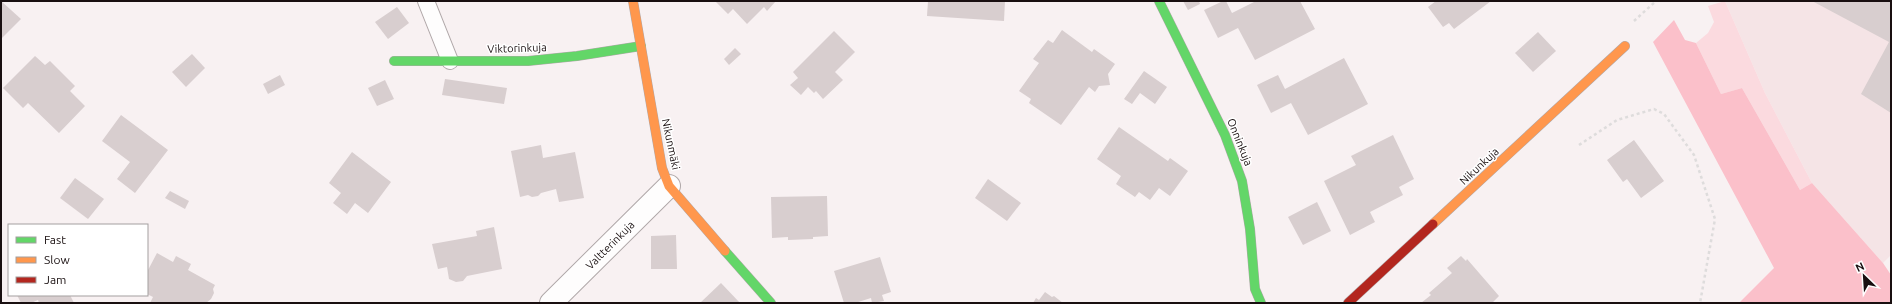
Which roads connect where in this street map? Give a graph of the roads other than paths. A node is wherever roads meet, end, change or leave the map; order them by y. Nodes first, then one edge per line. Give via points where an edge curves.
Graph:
1 (426, 1) edge
2 (633, 1) edge
3 (1159, 1) edge
4 (640, 46) junction
5 (1625, 46) dead end
6 (394, 61) dead end
7 (450, 61) junction
8 (669, 186) junction
9 (551, 303) edge
10 (771, 303) edge
11 (1261, 303) edge
12 (1348, 303) edge

1 - 7 lane
2 - 4 street, Nikunmäki
3 - 11 street, Onninkuja via 1225,135 1242,181 1250,229 1255,289
4 - 7 street, Viktorinkuja via 577,56 528,60
4 - 8 street, Nikunmäki via 662,168
5 - 12 street, Nikunkuja
6 - 7 street, Viktorinkuja
8 - 9 street, Valtterinkuja
8 - 10 street, Nikunmäki

